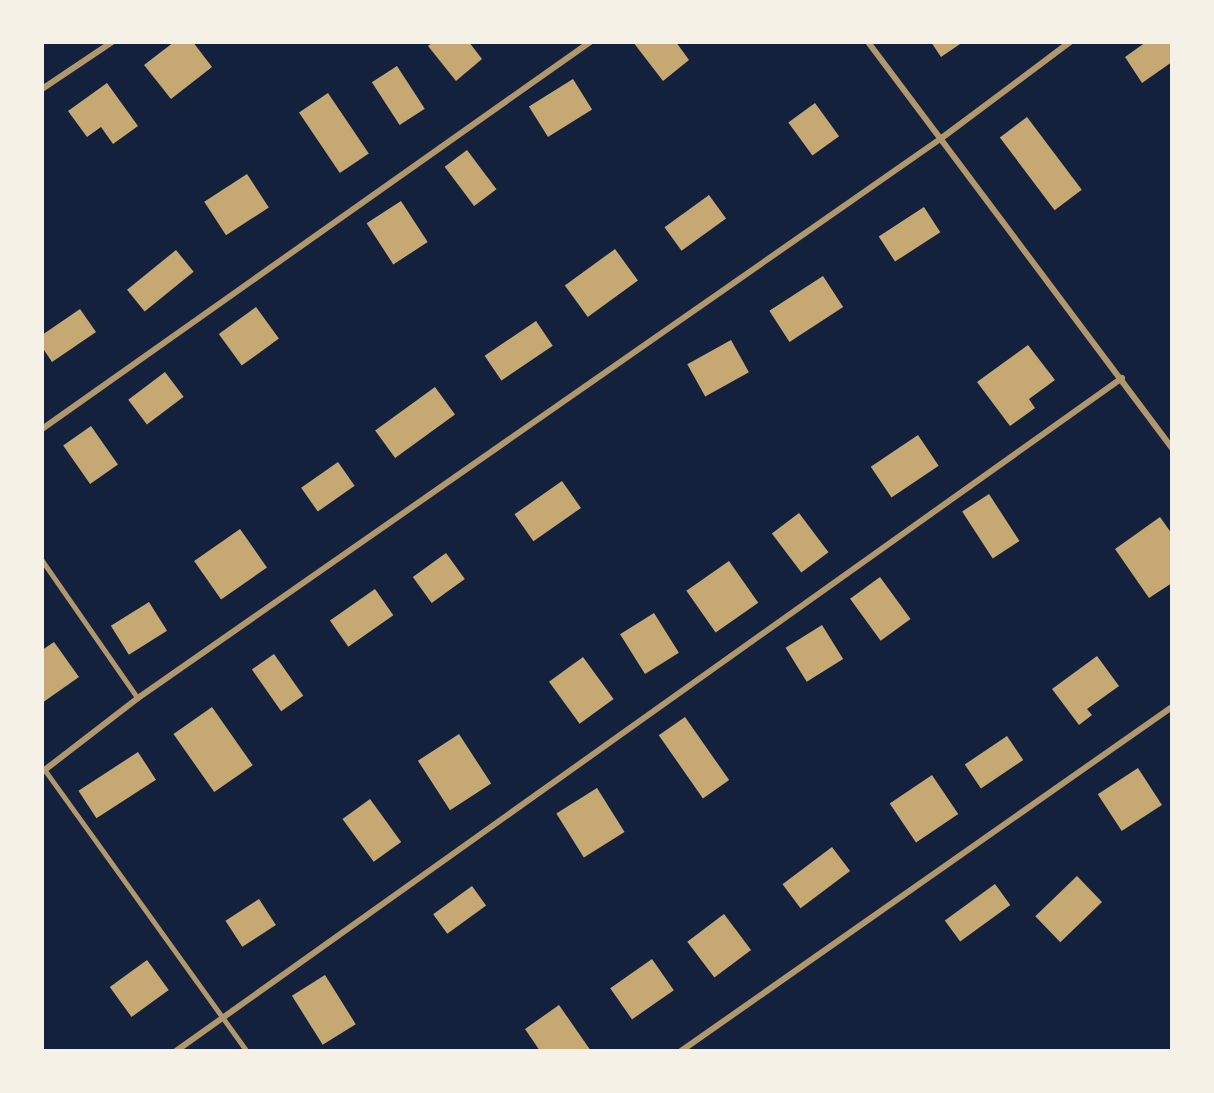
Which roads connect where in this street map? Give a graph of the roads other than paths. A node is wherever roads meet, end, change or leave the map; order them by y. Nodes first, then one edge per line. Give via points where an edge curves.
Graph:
1 (112, 42) edge
2 (590, 42) edge
3 (868, 42) edge
4 (1070, 42) edge
5 (42, 89) edge
6 (943, 137) junction
7 (1122, 378) junction
8 (42, 429) edge
9 (1172, 448) edge
10 (42, 560) edge
11 (138, 698) junction
12 (1172, 707) edge
13 (43, 771) edge
14 (223, 1017) junction
15 (176, 1051) edge
16 (247, 1051) edge
17 (681, 1051) edge

1 - 5 street
2 - 8 street
3 - 6 street
4 - 6 street
6 - 7 street
6 - 11 street
7 - 9 street
7 - 14 street
10 - 11 lane
11 - 13 street
12 - 17 street
13 - 14 lane
14 - 15 street
14 - 16 lane

